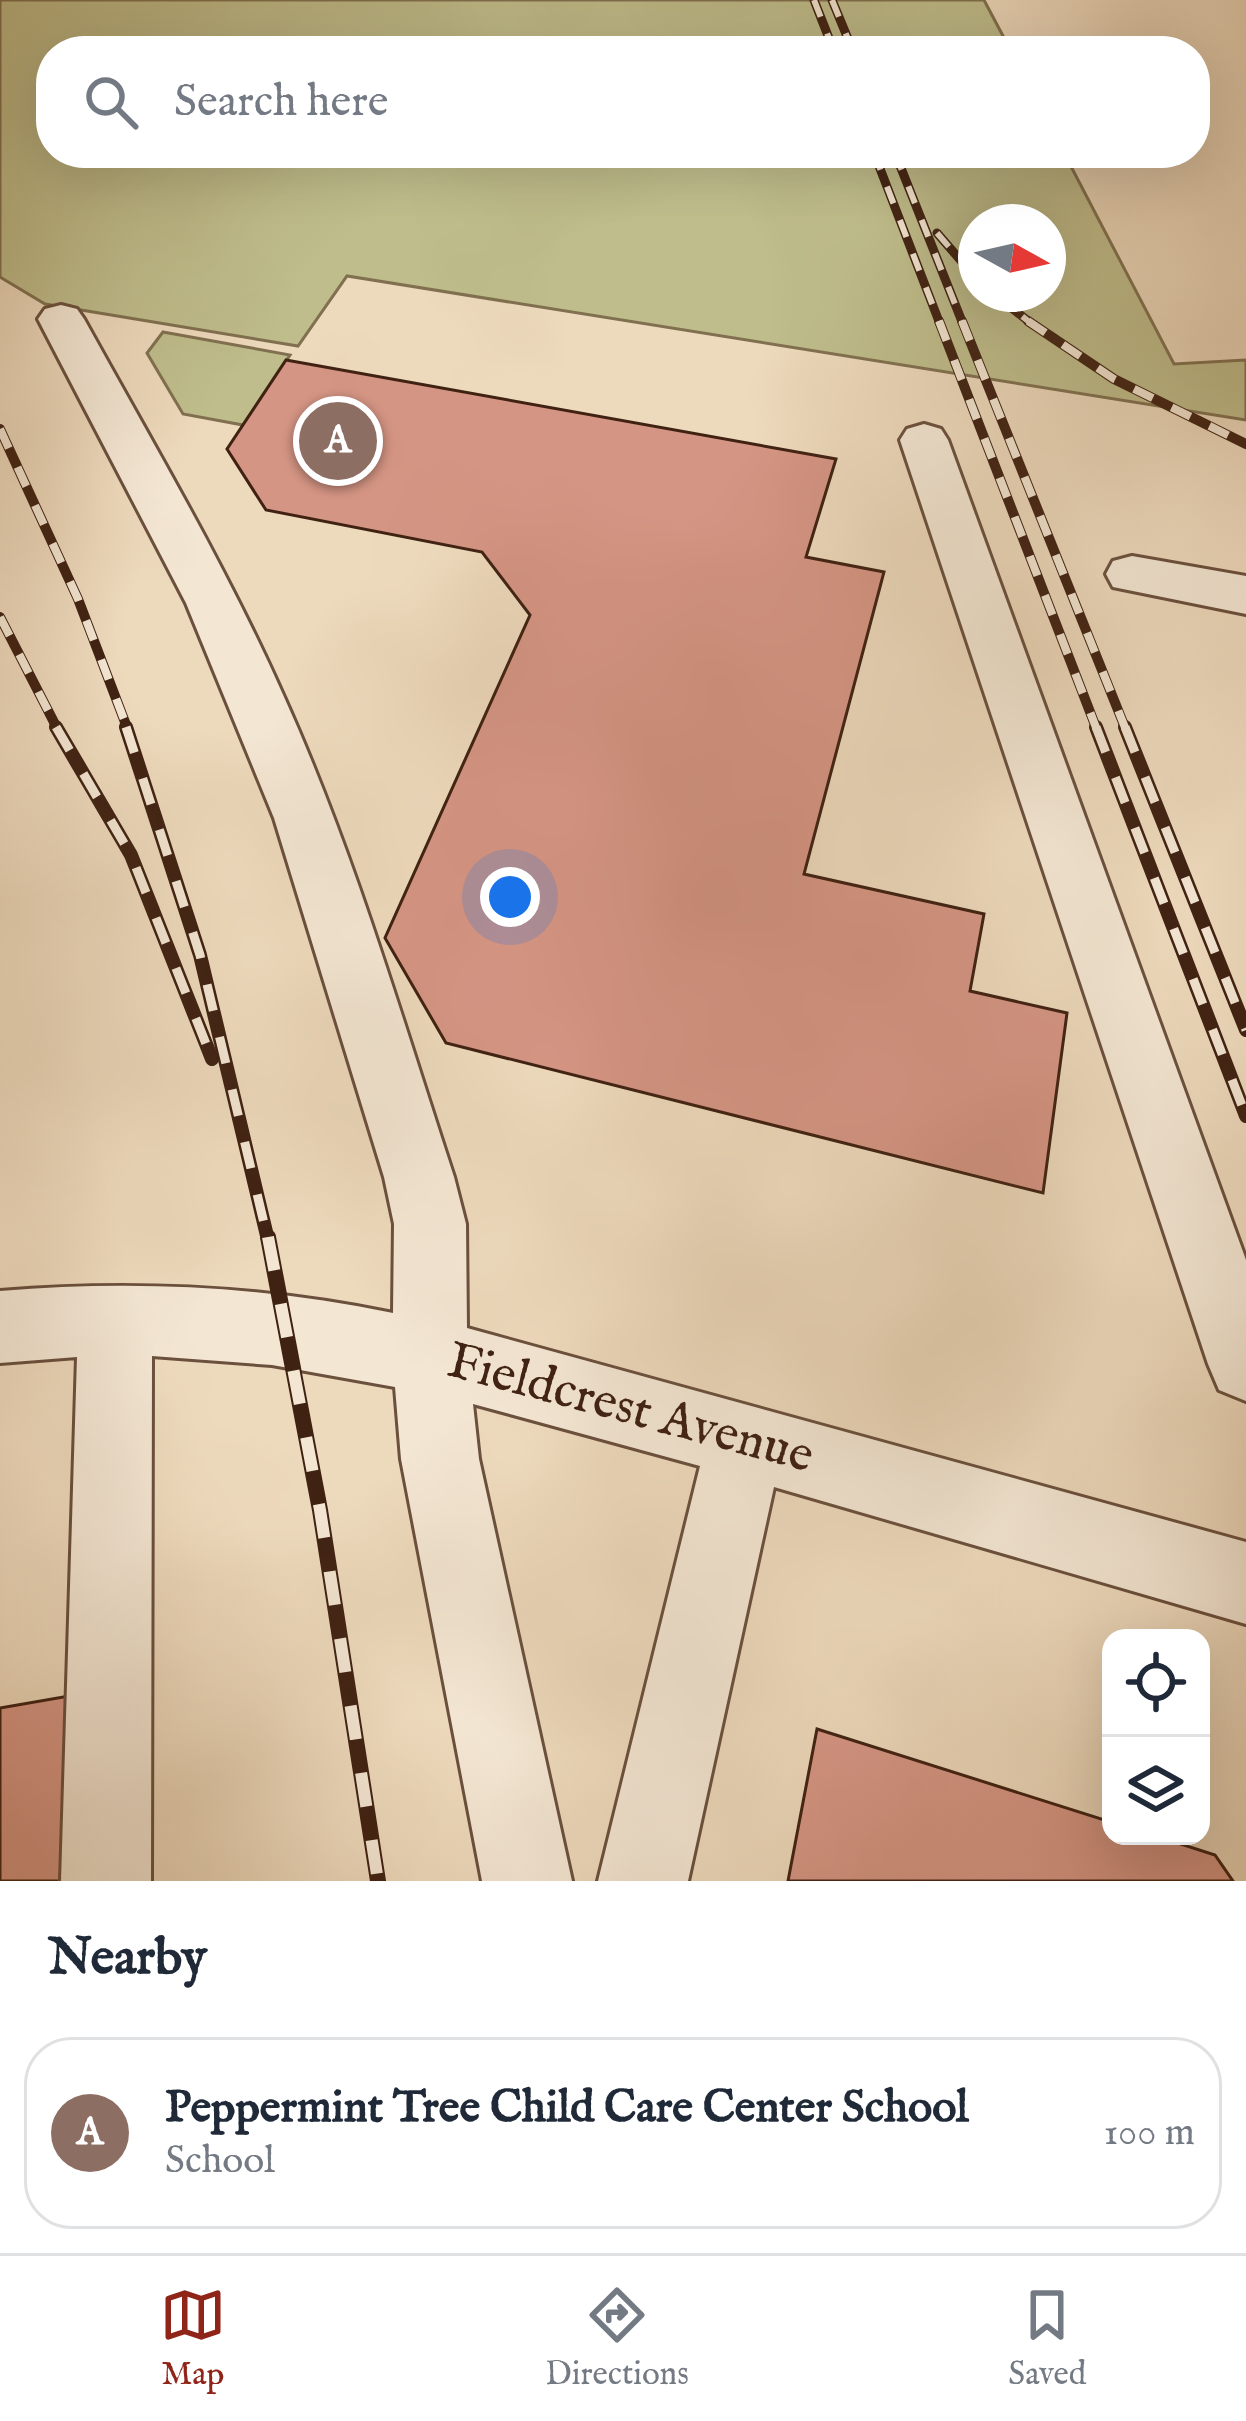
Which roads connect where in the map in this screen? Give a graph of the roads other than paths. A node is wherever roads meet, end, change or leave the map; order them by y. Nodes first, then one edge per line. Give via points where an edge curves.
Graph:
1 (61, 319) dead end
2 (924, 440) dead end
3 (1132, 574) dead end
4 (1246, 595) edge
5 (115, 1320) junction
6 (0, 1328) edge
7 (430, 1355) junction
8 (1246, 1364) edge
9 (745, 1440) junction
10 (1246, 1583) edge
11 (106, 1881) edge
12 (527, 1881) edge
13 (643, 1881) edge

1 - 7 street via 225,629 311,836 425,1200
2 - 8 street
3 - 4 street
5 - 6 street, Fieldcrest Avenue
5 - 7 street, Fieldcrest Avenue via 284,1328
5 - 11 street
7 - 9 street, Fieldcrest Avenue
7 - 12 street via 440,1459
9 - 10 street, Fieldcrest Avenue
9 - 13 street

